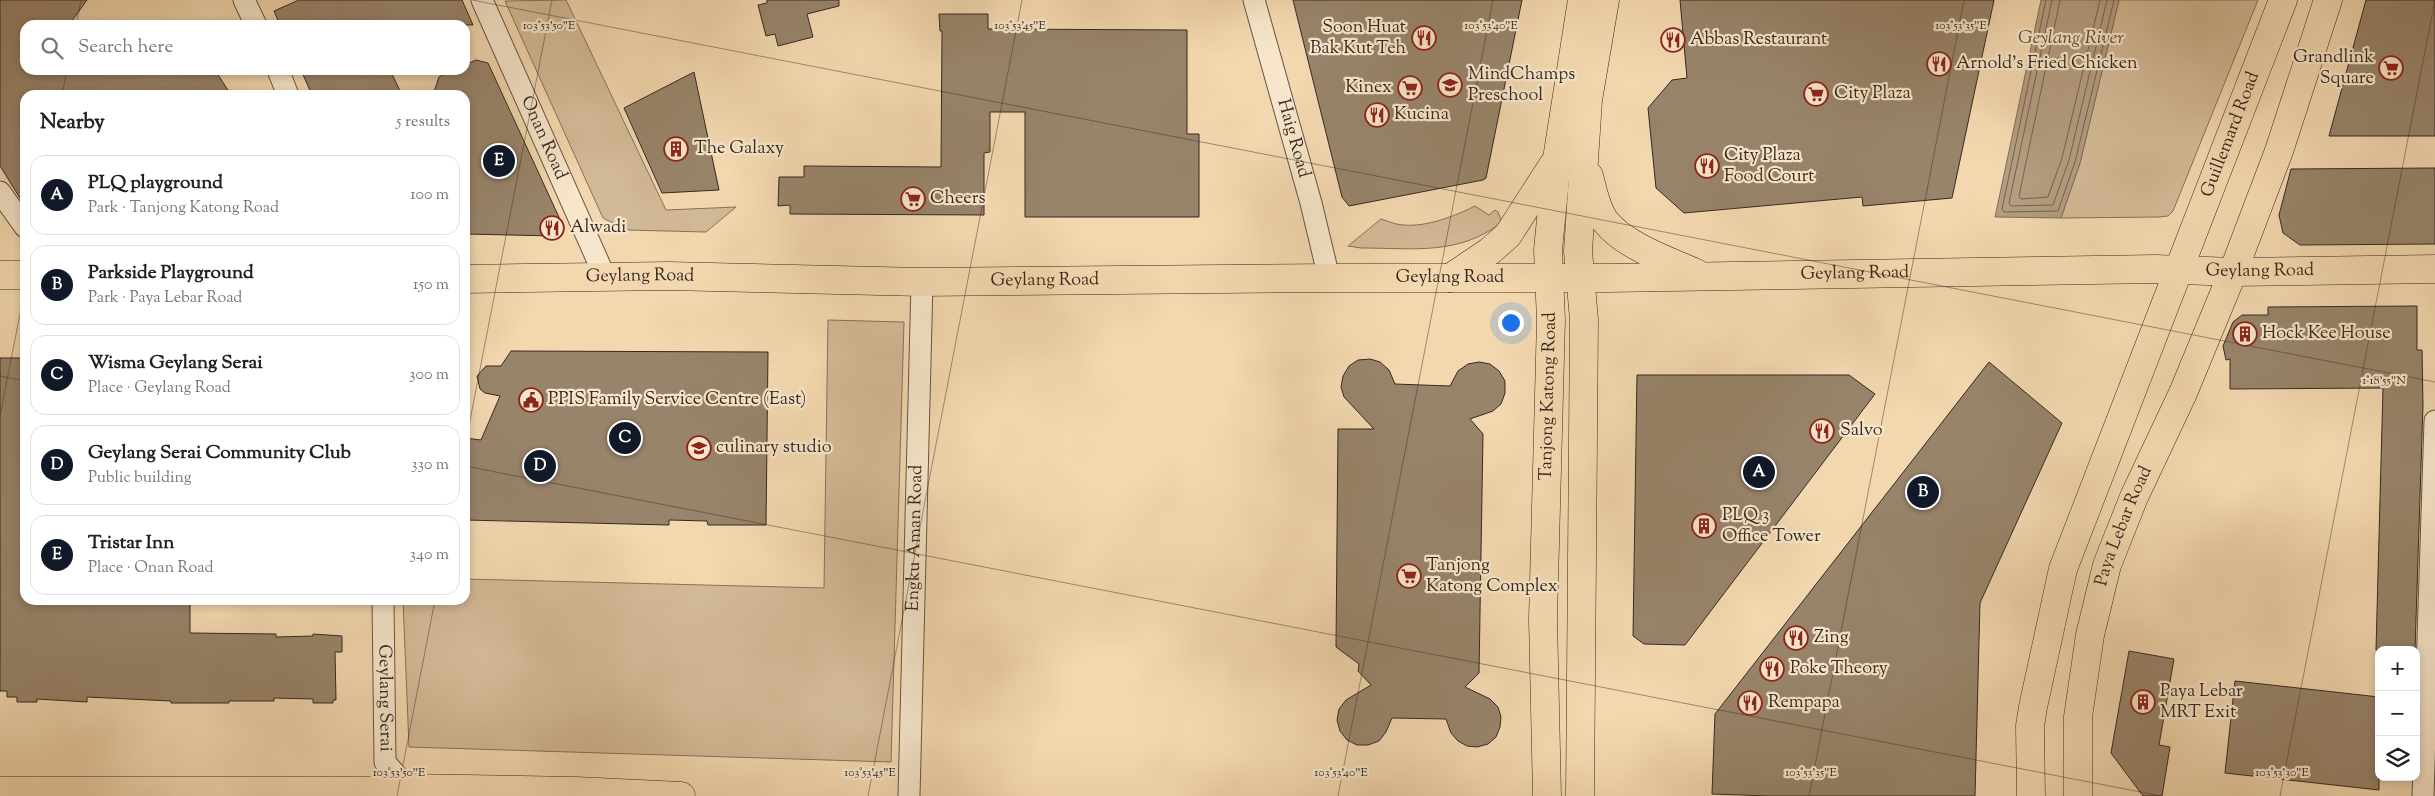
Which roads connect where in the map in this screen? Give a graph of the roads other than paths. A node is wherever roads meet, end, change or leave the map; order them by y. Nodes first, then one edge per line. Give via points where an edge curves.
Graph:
1 (244, 0) edge
2 (482, 0) edge
3 (1254, 0) edge
4 (1582, 0) edge
5 (1605, 0) edge
6 (2283, 0) edge
7 (2328, 0) edge
8 (254, 20) edge
9 (280, 75) edge
10 (286, 90) edge
11 (1584, 158) junction
12 (1556, 159) junction
13 (0, 192) edge
14 (20, 220) edge
15 (2435, 269) edge
16 (2178, 270) junction
17 (2233, 272) junction
18 (0, 275) edge
19 (20, 275) edge
20 (1702, 276) junction
21 (605, 277) junction
22 (1329, 278) junction
23 (1450, 278) junction
24 (1550, 278) junction
25 (1580, 278) junction
26 (470, 279) edge
27 (922, 282) junction
28 (2435, 420) edge
29 (383, 605) edge
30 (407, 788) junction
31 (0, 791) edge
32 (566, 793) edge
33 (681, 796) edge
34 (909, 796) edge
35 (1547, 796) edge
36 (1580, 796) edge
37 (2031, 796) edge
38 (2078, 796) edge
39 (2423, 796) edge

1 - 8 street
2 - 21 street, Onan Road
3 - 22 street, Haig Road
4 - 12 main road, Tanjong Katong Road
5 - 11 main road, Tanjong Katong Road via 1588,100
6 - 16 main road, Guillemard Road
7 - 17 main road via 2279,151
9 - 10 street
11 - 20 main road via 1594,197 1605,222 1628,240
11 - 25 main road, Tanjong Katong Road via 1578,251
12 - 23 main road via 1508,235
12 - 24 main road, Tanjong Katong Road via 1548,250
13 - 14 street
15 - 17 main road, Geylang Road
16 - 17 main road, Geylang Road
16 - 20 main road, Geylang Road
16 - 37 main road via 2063,569 2030,726
17 - 38 main road, Paya Lebar Road via 2107,565 2090,634 2078,717
18 - 19 main road
20 - 25 main road, Geylang Road
21 - 26 main road, Geylang Road
21 - 27 main road, Geylang Road
22 - 23 main road, Geylang Road
22 - 27 main road, Geylang Road
23 - 24 main road, Geylang Road
24 - 25 main road, Geylang Road
24 - 35 main road, Tanjong Katong Road via 1543,619
25 - 36 main road, Tanjong Katong Road via 1584,320
27 - 34 street, Engku Aman Road
28 - 39 street
29 - 30 street, Geylang Serai via 385,762
30 - 31 main road via 375,791
30 - 32 main road
32 - 33 main road

